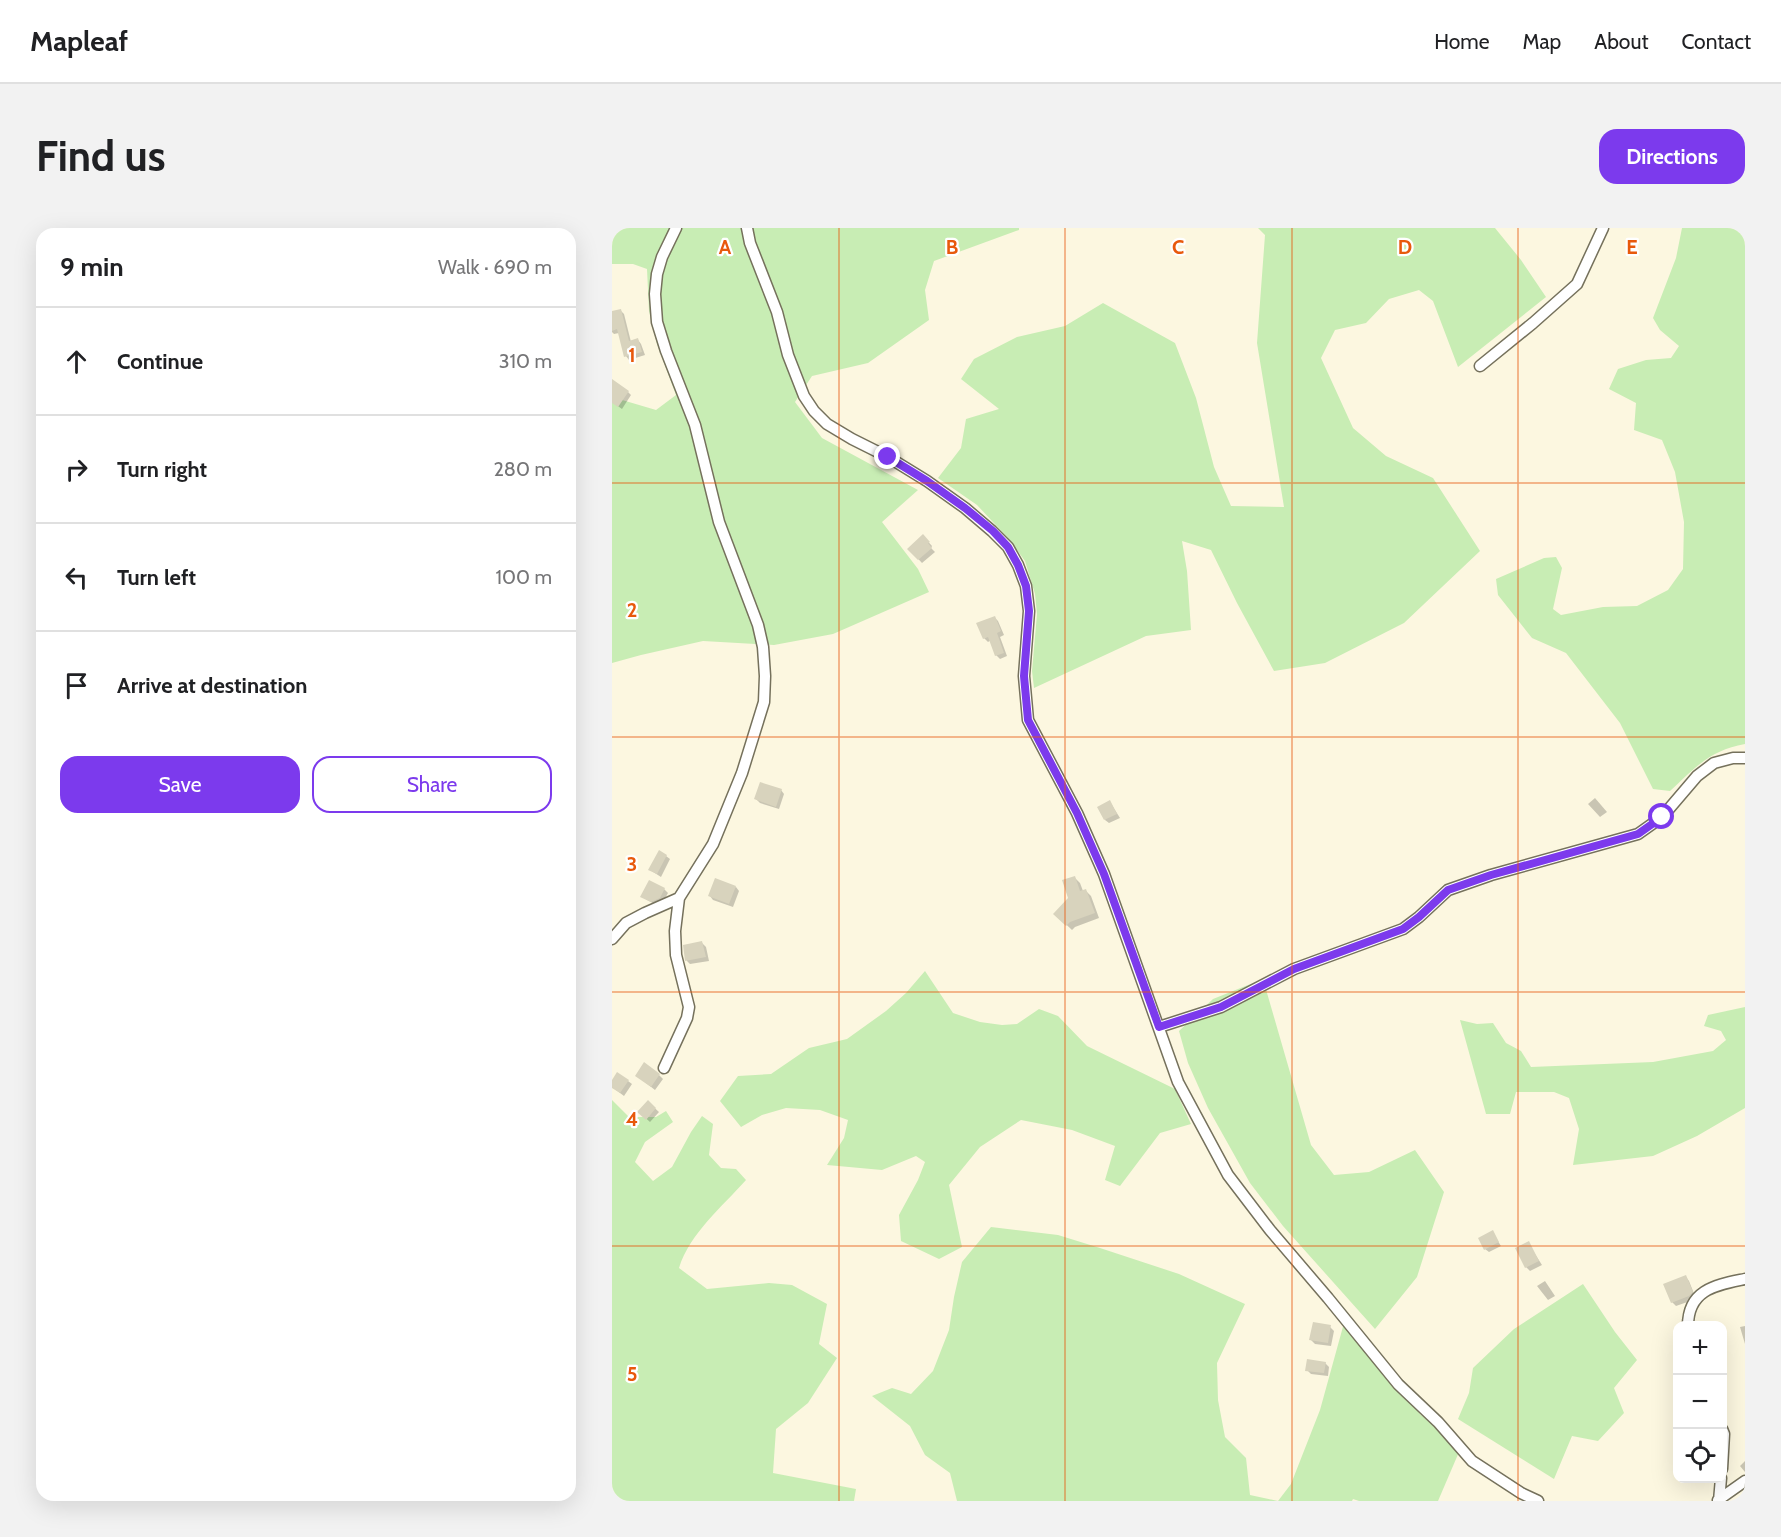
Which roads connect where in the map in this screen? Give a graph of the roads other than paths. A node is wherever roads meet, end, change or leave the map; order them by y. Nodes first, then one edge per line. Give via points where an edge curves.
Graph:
1 (676, 228) edge
2 (747, 228) edge
3 (1603, 228) edge
4 (1480, 366) dead end
5 (1745, 758) edge
6 (679, 898) junction
7 (612, 939) edge
8 (1159, 1027) junction
9 (664, 1068) dead end
10 (1745, 1280) edge
11 (1689, 1321) edge
12 (1745, 1481) edge
13 (1720, 1483) edge
14 (1718, 1500) edge
15 (1538, 1501) edge

1 - 6 street via 657,274 657,322 695,425 719,522 758,625 765,676 764,702 742,773 713,844
2 - 8 street via 788,355 814,411 827,424 888,457 965,508 1008,547 1018,565 1029,611 1024,676 1028,720 1104,874
3 - 4 street via 1577,284
5 - 8 street via 1714,763 1697,776 1662,817 1638,834 1448,890 1403,929 1294,969 1221,1007
6 - 7 street via 626,923
6 - 9 street via 676,955 690,1007
8 - 15 street via 1178,1082 1228,1175 1270,1230 1398,1384 1472,1461
10 - 11 street via 1713,1286 1704,1292 1690,1310
12 - 14 street
13 - 14 street

